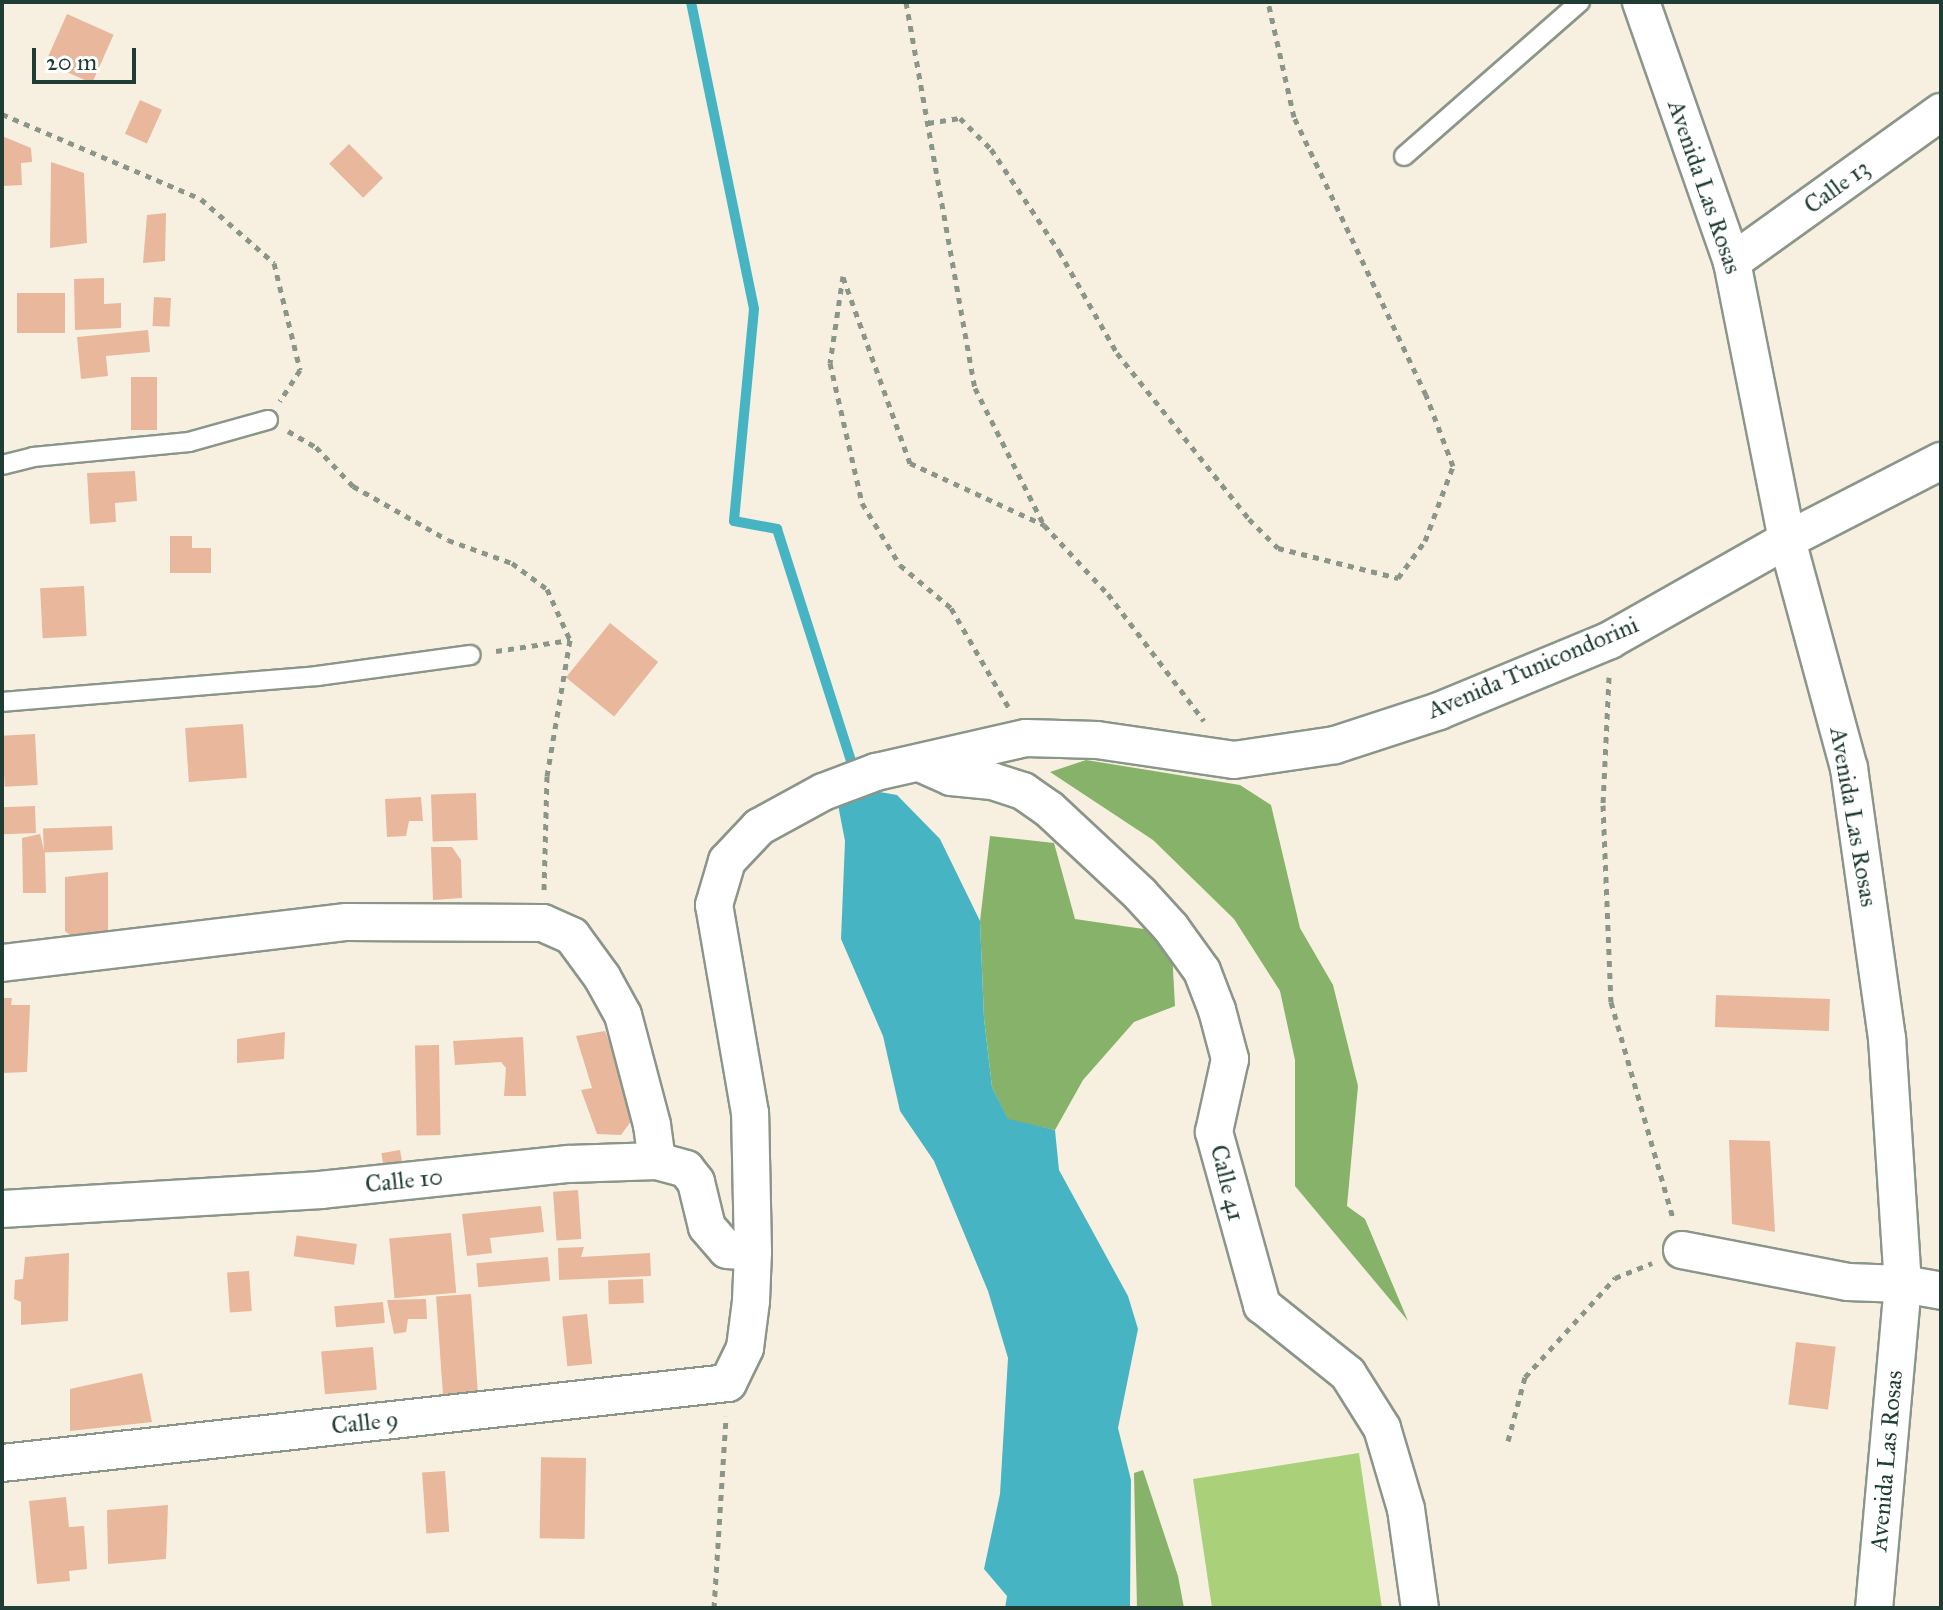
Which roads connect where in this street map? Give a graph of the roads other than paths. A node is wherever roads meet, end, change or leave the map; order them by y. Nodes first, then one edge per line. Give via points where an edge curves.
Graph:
1 (1580, 2) edge
2 (1641, 2) edge
3 (1941, 112) edge
4 (1404, 156) dead end
5 (1732, 262) junction
6 (268, 420) road end
7 (1941, 461) edge
8 (2, 465) edge
9 (1787, 540) junction
10 (471, 655) road end
11 (2, 702) edge
12 (922, 764) junction
13 (2, 963) edge
14 (657, 1161) junction
15 (2, 1209) edge
16 (1682, 1250) road end
17 (753, 1252) junction
18 (1903, 1284) junction
19 (1941, 1291) edge
20 (728, 1383) joint
21 (2, 1463) edge
22 (1420, 1608) edge
23 (1874, 1608) edge

1 - 4 lane
2 - 5 street, Avenida Las Rosas
3 - 5 street, Calle 13
5 - 9 street, Avenida Las Rosas
6 - 8 lane via 189,442 33,457
7 - 9 street, Avenida Tunicondorini
9 - 12 street, Avenida Tunicondorini via 1610,640 1439,711 1335,745 1234,760 1097,740 1026,738
9 - 18 street, Avenida Las Rosas via 1849,768 1887,1038
10 - 11 lane via 317,676
12 - 17 street, Avenida Tunicondorini via 876,772 823,792 759,827 727,861 714,905 750,1113
12 - 22 street, Calle 41 via 951,777 1023,791 1049,809 1140,894 1202,971 1230,1059 1214,1132 1262,1305 1348,1374 1382,1428 1406,1509
13 - 14 street via 347,922 543,923 572,936 623,1015
14 - 15 street, Calle 10 via 569,1164 320,1190
14 - 17 street, Calle 10 via 686,1169 696,1182 707,1227 727,1250
16 - 18 street via 1848,1282
17 - 20 street, Avenida Tunicondorini via 745,1348
18 - 19 street
18 - 23 street, Avenida Las Rosas
20 - 21 street, Calle 9

